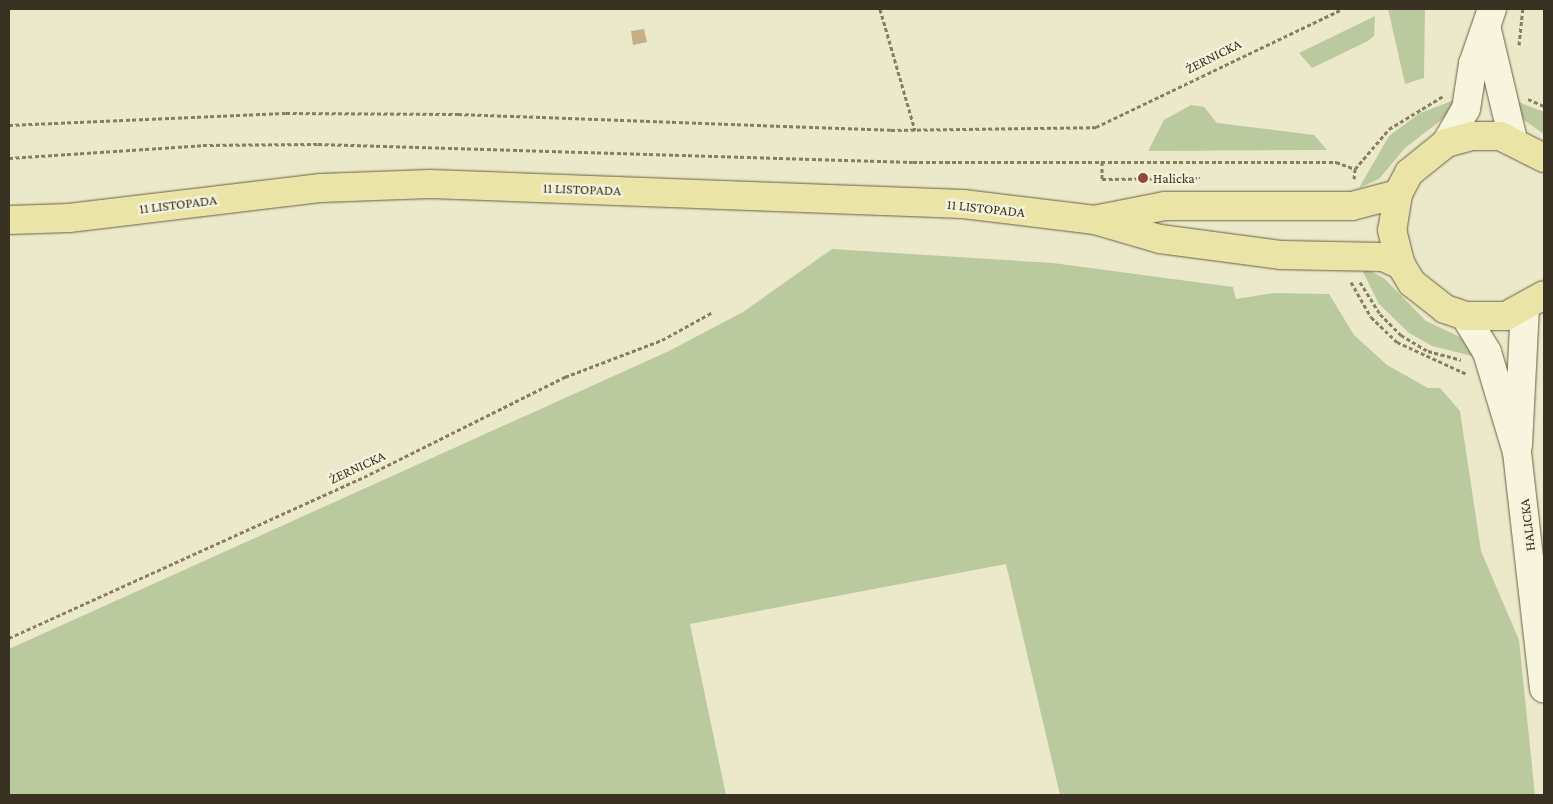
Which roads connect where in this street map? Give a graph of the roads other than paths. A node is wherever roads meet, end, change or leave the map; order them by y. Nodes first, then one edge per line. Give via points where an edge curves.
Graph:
1 (1490, 19) edge
2 (1513, 140) junction
3 (1446, 143) junction
4 (1544, 158) edge
5 (1398, 194) junction
6 (69, 218) junction
7 (9, 220) edge
8 (1095, 220) junction
9 (9, 238) edge
10 (1401, 265) junction
11 (1535, 302) edge
12 (1465, 316) junction
13 (1517, 452) junction
14 (1544, 688) edge

1 - 2 street
1 - 3 street via 1473,64 1466,110
2 - 3 main road via 1472,136
2 - 4 main road
3 - 5 main road via 1425,156
5 - 8 main road, 11 LISTOPADA via 1352,206 1165,206
5 - 10 main road via 1392,230
6 - 7 main road, 11 LISTOPADA
6 - 8 main road, 11 LISTOPADA via 321,188 430,184 963,204
6 - 9 main road, 11 LISTOPADA
8 - 10 main road, 11 LISTOPADA via 1160,239 1352,266 1383,257
10 - 12 main road via 1427,298
11 - 12 main road via 1492,317
11 - 13 street, HALICKA
12 - 13 street, HALICKA via 1486,352
13 - 14 street, HALICKA

